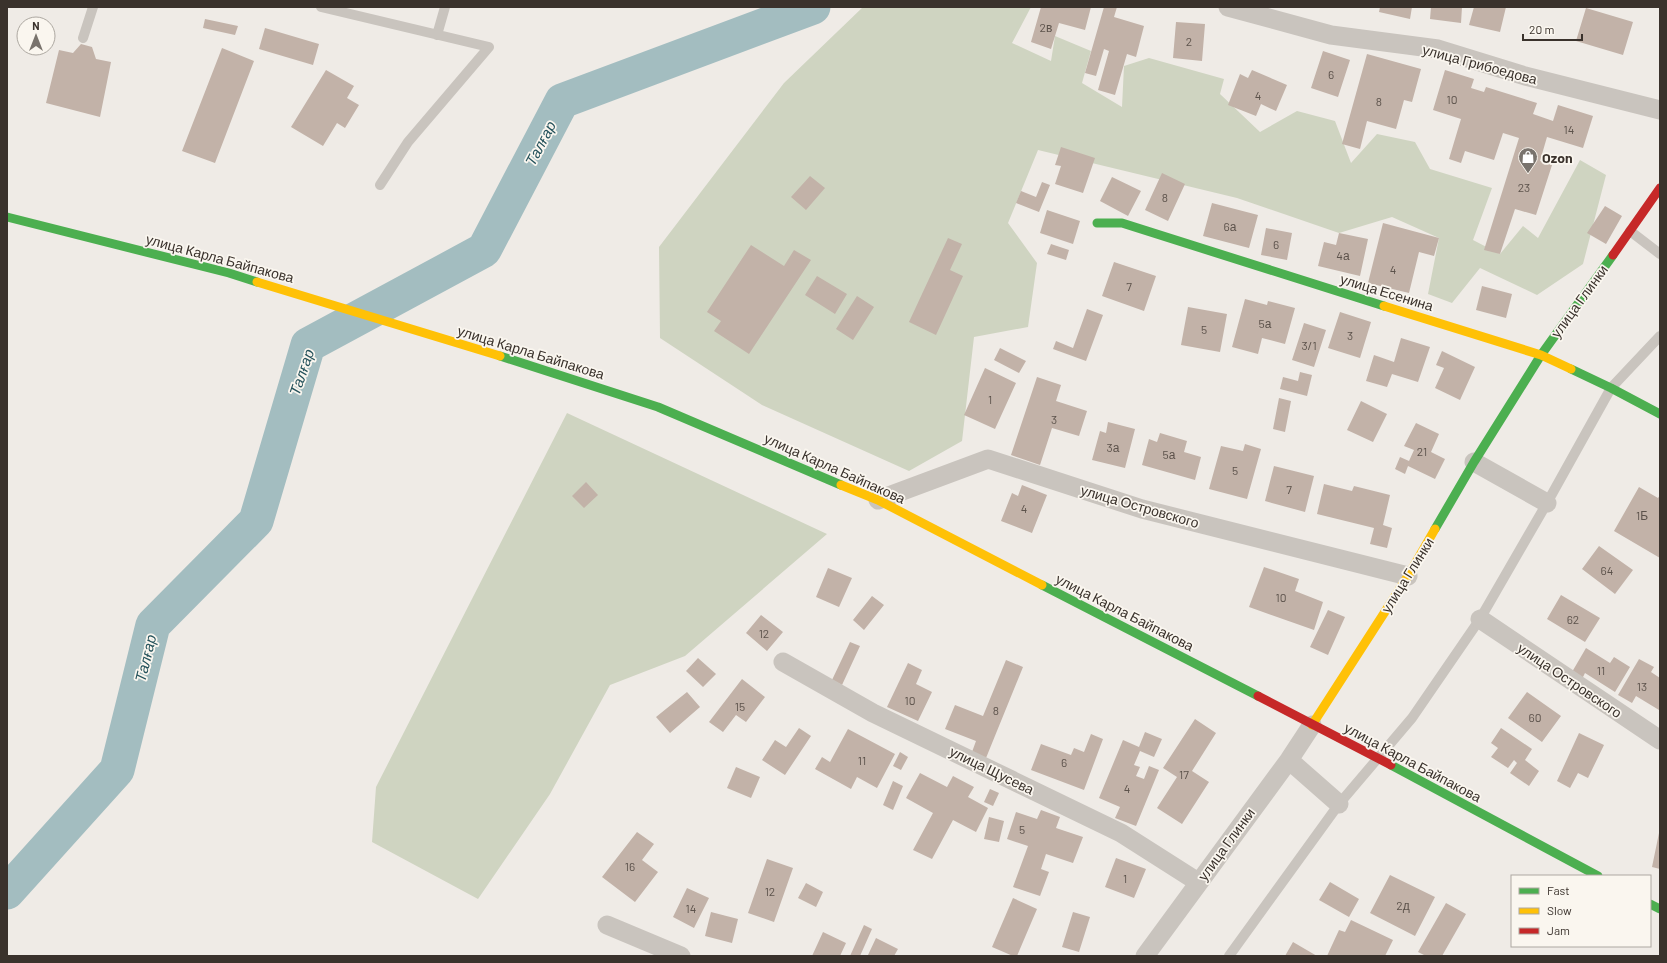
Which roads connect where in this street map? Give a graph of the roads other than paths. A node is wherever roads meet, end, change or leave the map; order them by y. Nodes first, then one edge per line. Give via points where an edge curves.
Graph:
1 (93, 7) edge
2 (320, 7) edge
3 (445, 7) edge
4 (1228, 7) edge
5 (437, 35) junction
6 (83, 38) dead end
7 (1660, 110) edge
8 (380, 185) dead end
9 (1660, 188) edge
10 (7, 217) edge
11 (1097, 223) dead end
12 (1630, 231) junction
13 (1660, 254) edge
14 (1660, 336) edge
15 (1541, 355) junction
16 (1611, 388) junction
17 (1660, 414) edge
18 (1474, 462) junction
19 (878, 500) junction
20 (1547, 503) junction
21 (1408, 576) junction
22 (1480, 619) junction
23 (783, 662) dead end
24 (1312, 725) junction
25 (1660, 740) edge
26 (1378, 758) junction
27 (1289, 760) junction
28 (1339, 804) junction
29 (1596, 875) edge
30 (1198, 882) junction
31 (1651, 904) edge
32 (1660, 909) edge
33 (607, 925) dead end
34 (681, 956) edge
35 (1145, 956) edge
36 (1230, 956) edge

1 - 6 lane
2 - 5 lane
3 - 5 lane
4 - 7 street, улица Грибоедова via 1330,35 1438,49 1525,76
5 - 8 lane via 489,47 408,142
9 - 12 main road, улица Глинки
10 - 19 main road, улица Карла Байпакова via 229,273 545,370 658,407
11 - 15 main road, улица Есенина via 1122,223
12 - 13 lane
12 - 15 main road, улица Глинки
14 - 16 lane
15 - 16 main road, улица Есенина
15 - 18 main road, улица Глинки
16 - 17 main road, улица Есенина
16 - 20 lane
18 - 20 street
18 - 21 main road, улица Глинки
19 - 21 street, улица Островского via 988,459 1142,509
19 - 24 main road, улица Карла Байпакова
20 - 22 lane
21 - 24 main road, улица Глинки
22 - 25 street, улица Островского
22 - 26 lane via 1412,718
23 - 30 street, улица Щусева via 873,713 1122,833
24 - 26 main road, улица Карла Байпакова
24 - 27 street, улица Глинки
26 - 28 lane
26 - 29 main road, улица Карла Байпакова
27 - 28 street
27 - 30 street, улица Глинки
28 - 36 lane
30 - 35 street, улица Глинки
31 - 32 main road
33 - 34 street

